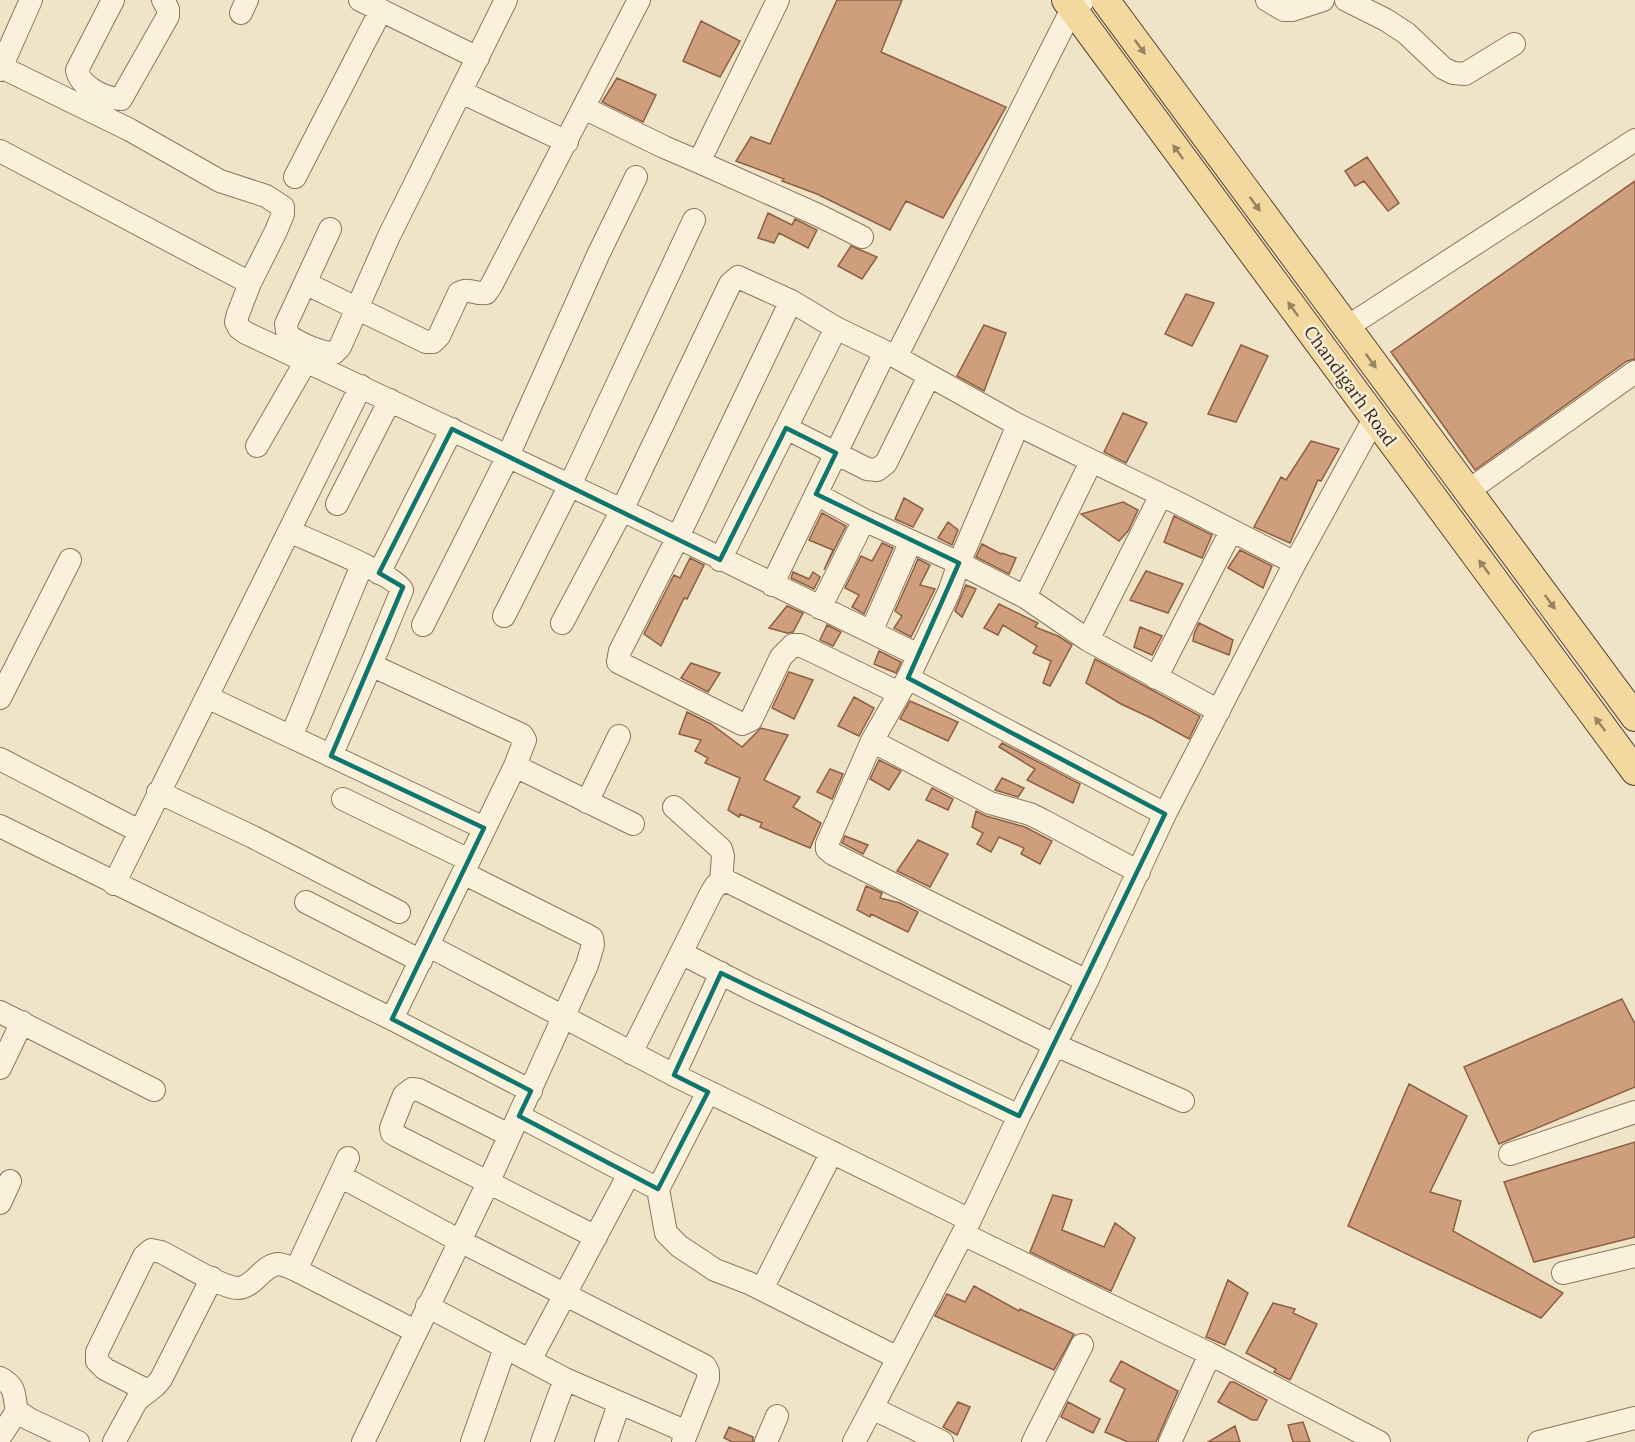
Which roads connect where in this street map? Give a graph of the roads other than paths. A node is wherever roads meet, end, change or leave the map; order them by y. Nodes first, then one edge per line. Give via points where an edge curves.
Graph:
1 (31, 0) edge
2 (113, 0) edge
3 (163, 0) edge
4 (360, 0) edge
5 (506, 0) edge
6 (639, 0) edge
7 (778, 0) edge
8 (1105, 0) edge
9 (1266, 0) edge
10 (1323, 0) edge
11 (1346, 0) edge
12 (1074, 3) edge
13 (381, 10) junction
14 (1514, 44) dead end
15 (478, 58) junction
16 (1, 68) edge
17 (461, 92) junction
18 (584, 108) junction
19 (1635, 140) edge
20 (567, 142) junction
21 (0, 151) edge
22 (699, 162) junction
23 (295, 177) dead end
24 (636, 177) dead end
25 (694, 220) dead end
26 (330, 229) dead end
27 (862, 237) dead end
28 (250, 283) junction
29 (305, 283) junction
30 (791, 301) junction
31 (357, 308) junction
32 (1347, 327) junction
33 (836, 328) junction
34 (891, 354) junction
35 (306, 361) junction
36 (1635, 372) edge
37 (929, 376) junction
38 (361, 386) junction
39 (390, 400) junction
40 (1374, 419) junction
41 (1018, 425) junction
42 (786, 428) junction
43 (452, 429) junction
44 (257, 446) dead end
45 (836, 453) junction
46 (507, 458) junction
47 (1091, 462) junction
48 (570, 485) junction
49 (1468, 491) junction
50 (816, 494) junction
51 (1161, 495) junction
52 (337, 504) dead end
53 (622, 510) junction
54 (864, 520) junction
55 (289, 531) junction
56 (1231, 531) junction
57 (676, 538) junction
58 (911, 541) junction
59 (70, 560) dead end
60 (720, 560) junction
61 (959, 563) junction
62 (1295, 563) junction
63 (371, 569) junction
64 (772, 585) junction
65 (1025, 597) junction
66 (820, 608) junction
67 (504, 616) dead end
68 (562, 623) dead end
69 (423, 625) dead end
70 (871, 632) junction
71 (1088, 639) junction
72 (918, 655) junction
73 (371, 665) junction
74 (1156, 678) junction
75 (903, 685) junction
76 (207, 697) junction
77 (0, 698) edge
78 (1219, 711) junction
79 (1635, 717) edge
80 (619, 736) dead end
81 (291, 737) junction
82 (872, 741) junction
83 (331, 756) junction
84 (0, 759) edge
85 (515, 766) junction
86 (1635, 771) edge
87 (158, 792) junction
88 (343, 799) dead end
89 (587, 802) junction
90 (674, 807) dead end
91 (1165, 814) junction
92 (633, 825) dead end
93 (0, 826) edge
94 (484, 828) junction
95 (139, 831) junction
96 (466, 866) junction
97 (1139, 872) junction
98 (721, 882) junction
99 (114, 884) junction
100 (306, 902) dead end
101 (399, 912) dead end
102 (681, 952) junction
103 (425, 953) junction
104 (721, 973) junction
105 (1087, 981) junction
106 (0, 1012) edge
107 (563, 1017) junction
108 (392, 1019) junction
109 (22, 1022) junction
110 (1055, 1045) junction
111 (631, 1053) junction
112 (0, 1068) edge
113 (674, 1075) junction
114 (153, 1090) dead end
115 (531, 1090) junction
116 (708, 1092) junction
117 (1183, 1101) dead end
118 (1635, 1112) edge
119 (1019, 1116) junction
120 (514, 1125) junction
121 (832, 1152) junction
122 (1510, 1154) dead end
123 (629, 1174) junction
124 (10, 1181) dead end
125 (488, 1183) junction
126 (658, 1189) junction
127 (0, 1203) edge
128 (966, 1227) junction
129 (596, 1237) junction
130 (460, 1241) junction
131 (1635, 1256) edge
132 (296, 1269) junction
133 (1563, 1273) dead end
134 (212, 1278) junction
135 (762, 1289) junction
136 (565, 1294) junction
137 (427, 1306) junction
138 (415, 1331) junction
139 (1082, 1345) dead end
140 (505, 1348) junction
141 (1210, 1354) junction
142 (898, 1358) junction
143 (530, 1360) junction
144 (0, 1378) edge
145 (565, 1379) junction
146 (148, 1391) junction
147 (619, 1404) junction
148 (872, 1408) junction
149 (17, 1411) junction
150 (777, 1416) dead end
151 (1635, 1418) edge
152 (0, 1437) edge
153 (685, 1437) edge
154 (78, 1442) edge
155 (114, 1442) edge
156 (363, 1442) edge
157 (472, 1442) edge
158 (542, 1442) edge
159 (606, 1442) edge
160 (766, 1442) edge
161 (854, 1442) edge
162 (942, 1442) edge
163 (1033, 1442) edge
164 (1170, 1442) edge
165 (1379, 1442) edge
166 (1539, 1442) edge

1 - 16 street
2 - 3 street via 77,70 84,83 106,96 121,99 168,16
4 - 13 street
5 - 15 street
6 - 18 street
7 - 22 street
8 -> 32 main road, Chandigarh Road
9 - 10 street via 1292,10
11 - 14 street via 1406,33 1453,73 1465,74
12 - 34 street
40 -> 12 main road, Chandigarh Road
13 - 15 street
13 - 23 street
15 - 17 street
16 - 28 street via 122,126 220,181 277,201 283,214
17 - 20 street
17 - 31 street
18 - 20 street
18 - 22 street
19 - 32 street
20 - 31 street via 486,293 459,293 440,336 433,342
21 - 28 street
22 - 27 street
24 - 46 street
25 - 48 street
26 - 29 street
28 - 35 street via 236,322 239,328
29 - 31 street
29 - 31 street via 286,324 291,338 326,354 334,353
30 - 33 street
30 - 53 street via 742,278 734,279
30 - 57 street
32 -> 49 main road, Chandigarh Road
33 - 34 street
33 - 42 street
34 - 37 street
34 - 45 street
35 - 38 street
35 - 44 street
36 - 49 street
37 - 41 street
37 - 45 street via 886,463 877,470 867,469
38 - 39 street
38 - 55 street
39 - 43 street
39 - 52 street
40 - 62 street
86 -> 40 main road, Chandigarh Road
41 - 47 street
41 - 61 street
42 - 45 street
42 - 60 street
43 - 46 street
43 - 63 street
45 - 50 street
46 - 48 street
46 - 69 street
47 - 51 street
47 - 65 street
48 - 53 street
48 - 67 street
49 -> 79 main road, Chandigarh Road
50 - 54 street
50 - 64 street
51 - 56 street
51 - 71 street
53 - 57 street
53 - 68 street
54 - 58 street
54 - 66 street
55 - 63 street
55 - 76 street
56 - 62 street
56 - 74 street
57 - 60 street
57 - 75 street via 620,651 618,662 624,666 741,724 751,720 781,657 793,645
58 - 61 street
58 - 70 street
59 - 77 street
60 - 64 street
61 - 65 street
61 - 72 street
62 - 78 street
63 - 73 street via 400,585 402,590
63 - 81 street
64 - 66 street
65 - 71 street
66 - 70 street
70 - 72 street
71 - 74 street
72 - 75 street
73 - 83 street
73 - 85 street via 522,735 525,745
74 - 78 street
75 - 82 street
75 - 91 street
76 - 81 street
76 - 87 street
78 - 91 street
80 - 89 street
81 - 83 street
82 - 97 street via 990,803 1030,814
82 - 105 street via 827,849
83 - 94 street
84 - 95 street
85 - 89 street
85 - 94 street
87 - 95 street
87 - 101 street
88 - 96 street
89 - 92 street
90 - 98 street via 721,849
91 - 97 street
93 - 99 street
94 - 96 street
95 - 99 street
96 - 103 street
96 - 107 street via 592,938 592,953
97 - 105 street
98 - 102 street via 711,893
98 - 110 street via 733,882
99 - 108 street
100 - 103 street
102 - 104 street
102 - 111 street
103 - 107 street
103 - 108 street
104 - 113 street
104 - 119 street
105 - 110 street
106 - 109 street
107 - 111 street
107 - 115 street
108 - 115 street
109 - 112 street
109 - 114 street
110 - 117 street
110 - 119 street
111 - 113 street
113 - 116 street
115 - 120 street
116 - 121 street
116 - 126 street
118 - 122 street
119 - 128 street
120 - 123 street
120 - 125 street
120 - 125 street via 419,1090 412,1089 404,1095 393,1121 393,1133
121 - 128 street
121 - 135 street
123 - 126 street
123 - 129 street
124 - 127 street
125 - 129 street
125 - 130 street
126 - 135 street via 671,1240 715,1270
128 - 141 street
128 - 142 street
129 - 136 street
130 - 132 street via 344,1167
130 - 136 street
130 - 137 street
131 - 133 street
132 - 134 street via 272,1266 249,1285 238,1288
132 - 138 street
134 - 146 street via 161,1379
134 - 146 street via 161,1252 152,1250 144,1256 97,1352 97,1361
135 - 142 street
136 - 143 street
136 - 153 street via 705,1366 708,1379
137 - 138 street
137 - 140 street
138 - 156 street
139 - 163 street
140 - 143 street
140 - 157 street
141 - 164 street
141 - 165 street
142 - 148 street
143 - 145 street
144 - 149 street via 15,1391
145 - 147 street
145 - 158 street
146 - 155 street via 137,1400
147 - 153 street
147 - 159 street
148 - 161 street
148 - 162 street
149 - 152 street
149 - 154 street
150 - 160 street
151 - 166 street

